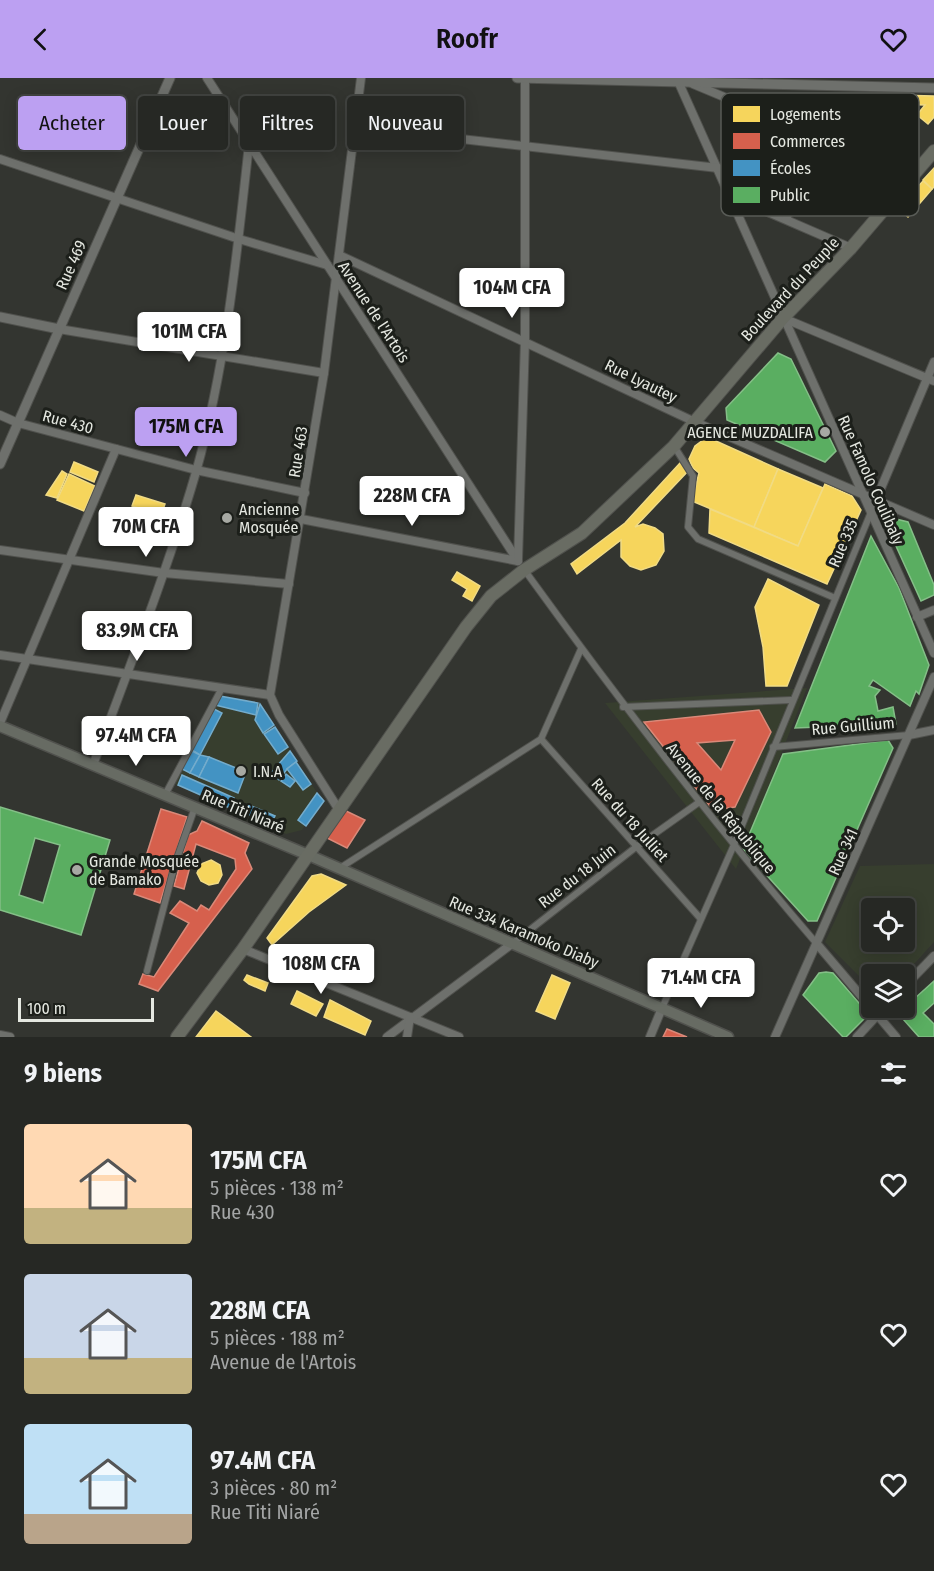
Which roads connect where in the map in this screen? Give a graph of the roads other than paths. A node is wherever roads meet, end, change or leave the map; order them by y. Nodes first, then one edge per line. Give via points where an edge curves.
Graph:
1 (170, 78) edge
2 (207, 78) edge
3 (361, 78) edge
4 (517, 78) edge
5 (525, 78) edge
6 (681, 81) junction
7 (934, 88) edge
8 (359, 96) edge
9 (721, 97) edge
10 (240, 130) edge
11 (464, 139) edge
12 (525, 146) junction
13 (248, 150) edge
14 (253, 150) edge
15 (352, 150) edge
16 (934, 151) edge
17 (0, 159) edge
18 (718, 168) junction
19 (919, 169) edge
20 (721, 174) edge
21 (117, 198) junction
22 (740, 216) edge
23 (779, 216) edge
24 (787, 216) edge
25 (879, 216) edge
26 (786, 219) junction
27 (239, 239) junction
28 (851, 248) junction
29 (339, 255) junction
30 (327, 265) junction
31 (336, 279) junction
32 (0, 317) edge
33 (783, 318) junction
34 (59, 329) junction
35 (525, 340) junction
36 (222, 356) junction
37 (934, 362) edge
38 (324, 373) junction
39 (931, 380) edge
40 (0, 415) edge
41 (695, 422) junction
42 (18, 423) junction
43 (674, 446) junction
44 (116, 449) junction
45 (0, 464) edge
46 (196, 470) junction
47 (305, 493) junction
48 (863, 495) junction
49 (876, 500) junction
50 (871, 512) junction
51 (301, 519) junction
52 (934, 525) edge
53 (0, 550) edge
54 (69, 560) junction
55 (521, 565) junction
56 (164, 573) junction
57 (289, 584) junction
58 (835, 598) junction
59 (934, 610) edge
60 (917, 617) junction
61 (581, 649) junction
62 (934, 653) edge
63 (0, 655) edge
64 (27, 658) junction
65 (127, 673) junction
66 (934, 677) edge
67 (222, 688) junction
68 (270, 695) junction
69 (791, 700) junction
70 (623, 707) junction
71 (0, 724) edge
72 (934, 730) edge
73 (909, 735) junction
74 (541, 739) junction
75 (773, 747) junction
76 (93, 765) junction
77 (165, 795) junction
78 (698, 803) junction
79 (195, 807) junction
80 (339, 810) junction
81 (733, 847) junction
82 (636, 848) junction
83 (308, 855) junction
84 (339, 868) junction
85 (700, 918) junction
86 (513, 943) junction
87 (817, 944) junction
88 (243, 949) junction
89 (934, 956) edge
90 (147, 971) dead end
91 (915, 976) edge
92 (861, 998) edge
93 (662, 1008) junction
94 (410, 1017) junction
95 (874, 1018) edge
96 (878, 1018) edge
97 (0, 1035) edge
98 (722, 1036) edge
99 (10, 1037) edge
100 (177, 1037) edge
101 (387, 1037) edge
102 (407, 1037) edge
103 (459, 1037) edge
104 (650, 1037) edge
105 (775, 1037) edge
106 (857, 1037) edge
107 (896, 1037) edge

1 - 21 street, Rue 469
2 - 10 street, Avenue de l'Artois
3 - 8 street, Rue 463
4 - 5 street
5 - 6 street
5 - 12 street
6 - 7 street
6 - 9 street
6 - 18 street, Rue Famolo Coulibaly
11 - 12 street
12 - 18 street
12 - 35 street
13 - 27 street
14 - 30 street, Avenue de l'Artois
15 - 29 street, Rue 463
16 - 19 main road, Boulevard du Peuple
17 - 21 street
18 - 20 street, Rue Famolo Coulibaly
21 - 27 street
21 - 34 street, Rue 469
22 - 33 street, Rue Famolo Coulibaly
23 - 26 street
24 - 26 street
25 - 28 main road, Boulevard du Peuple
26 - 28 street
27 - 30 street
27 - 36 street
28 - 33 main road, Boulevard du Peuple
29 - 31 street, Rue 463
29 - 35 street, Rue Lyautey
30 - 31 street, Avenue de l'Artois
31 - 38 street, Rue 463
31 - 55 street, Avenue de l'Artois
32 - 34 street
33 - 39 street
33 - 41 main road, Boulevard du Peuple
33 - 48 street, Rue Famolo Coulibaly
34 - 36 street
34 - 42 street, Rue 469
35 - 41 street, Rue Lyautey
35 - 55 street
36 - 38 street
36 - 46 street
37 - 39 street, Rue 335
38 - 47 street, Rue 463
39 - 49 street, Rue 335
40 - 42 street, Rue 430
41 - 43 main road, Boulevard du Peuple
41 - 48 street, Rue Lyautey
42 - 44 street, Rue 430
42 - 45 street, Rue 469
43 - 55 main road, Boulevard du Peuple via 582,533
43 - 58 street via 693,476 688,527 698,539
44 - 46 street, Rue 430
44 - 54 street
46 - 47 street, Rue 430
46 - 56 street
47 - 51 street, Rue 463
48 - 49 street, Rue Lyautey
48 - 50 street, Rue Famolo Coulibaly
49 - 50 street, Rue 335
49 - 52 street, Rue Lyautey
50 - 58 street, Rue 335
50 - 60 street, Rue Famolo Coulibaly
51 - 55 street
51 - 57 street, Rue 463
53 - 54 street
54 - 56 street
54 - 64 street
55 - 61 street, Avenue de la République
55 - 80 main road, Boulevard du Peuple via 466,627
56 - 57 street
56 - 65 street
57 - 68 street, Rue 463
58 - 69 street, Rue 335
59 - 60 street
60 - 62 street, Rue Famolo Coulibaly
61 - 70 street, Avenue de la République
61 - 74 street
63 - 64 street
64 - 65 street
64 - 71 street
65 - 67 street
65 - 76 street
66 - 73 street, Rue 341
67 - 68 street
67 - 77 street
68 - 80 street
69 - 70 street
69 - 75 street, Rue 335
70 - 78 street, Avenue de la République
71 - 76 main road, Rue Titi Niaré
72 - 73 street, Rue Guillium
73 - 75 street, Rue Guillium
73 - 87 street, Rue 341
74 - 82 street, Rue du 18 Julliet
74 - 84 street
75 - 81 street, Rue 335
76 - 77 main road, Rue Titi Niaré
77 - 79 main road, Rue Titi Niaré
78 - 81 street, Avenue de la République
78 - 82 street, Rue du 18 Juin
79 - 83 main road, Rue Titi Niaré
79 - 90 street via 175,864
80 - 83 main road, Boulevard du Peuple
81 - 85 street, Rue 335
81 - 87 street, Avenue de la République
82 - 85 street, Rue du 18 Julliet
82 - 86 street, Rue du 18 Juin
83 - 84 main road, Rue 334 Karamoko Diaby
83 - 88 main road, Boulevard du Peuple
84 - 86 main road, Rue 334 Karamoko Diaby
85 - 93 street, Rue 335
86 - 93 main road, Rue 334 Karamoko Diaby
86 - 94 street, Rue du 18 Juin
87 - 92 street, Avenue de la République
87 - 105 street, Rue 341
88 - 94 street
88 - 100 main road, Boulevard du Peuple
89 - 91 street
93 - 98 main road, Rue 334 Karamoko Diaby
93 - 104 street
94 - 101 street, Rue du 18 Juin
94 - 102 street
94 - 103 street
95 - 106 street
96 - 107 street, Avenue de la République
97 - 99 street

